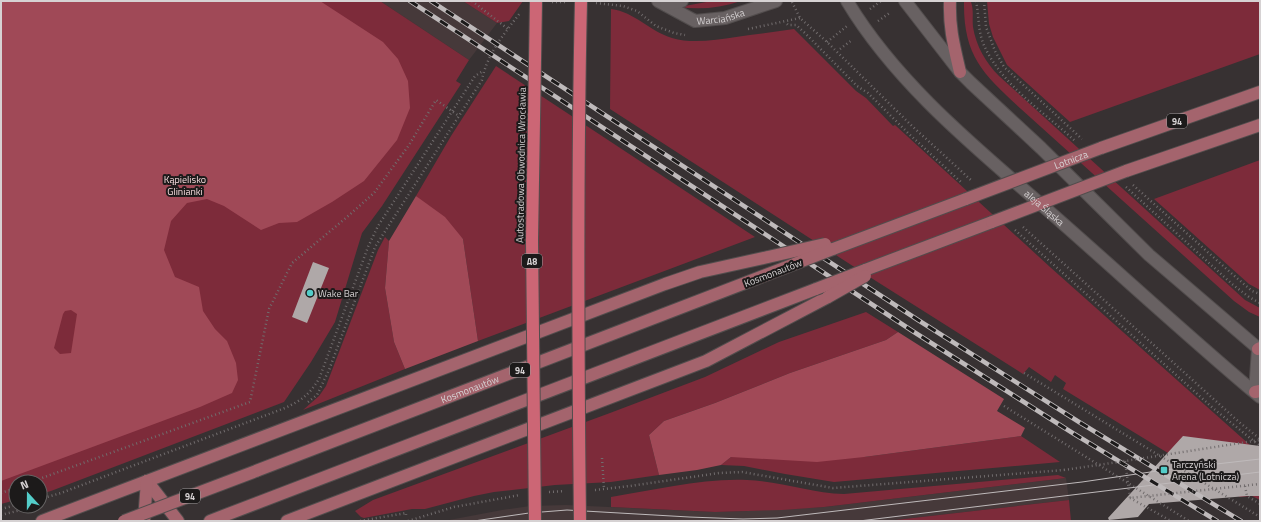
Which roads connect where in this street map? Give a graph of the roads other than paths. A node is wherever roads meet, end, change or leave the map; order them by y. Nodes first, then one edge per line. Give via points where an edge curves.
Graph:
1 (536, 1) edge
2 (580, 1) edge
3 (682, 1) edge
4 (776, 1) edge
5 (847, 1) edge
6 (905, 1) edge
7 (950, 1) edge
8 (662, 3) edge
9 (960, 72) junction
10 (1258, 92) edge
11 (1260, 125) edge
12 (883, 230) joint
13 (829, 247) junction
14 (868, 272) junction
15 (1259, 349) edge
16 (1258, 393) edge
17 (147, 481) junction
18 (42, 521) edge
19 (124, 521) edge
20 (144, 521) edge
21 (178, 521) edge
22 (210, 521) edge
23 (287, 521) edge
24 (535, 521) edge
25 (580, 521) edge

1 - 24 highway, Autostradowa Obwodnica Wrocławia / A8, bridge via 532,240
2 - 25 highway, bridge
3 - 8 street, Warciańska
4 - 8 street, Warciańska via 725,18 695,21
5 - 16 street, aleja Śląska via 871,37 913,87 969,141 1208,353
6 - 9 street
7 - 9 main road via 951,38
9 - 15 street via 1149,255
10 - 12 main road, Lotnicza / 94, bridge via 967,193
11 - 14 main road, bridge via 1126,171 895,259
12 - 13 main road, Kosmonautów / 94
13 - 17 main road, bridge via 700,272 665,284
13 - 19 main road, Kosmonautów / 94, bridge via 784,268
14 - 22 main road, bridge via 816,289
14 - 23 main road, bridge via 828,297 706,361
15 - 16 street
17 - 18 main road
17 - 20 main road
17 - 21 main road

